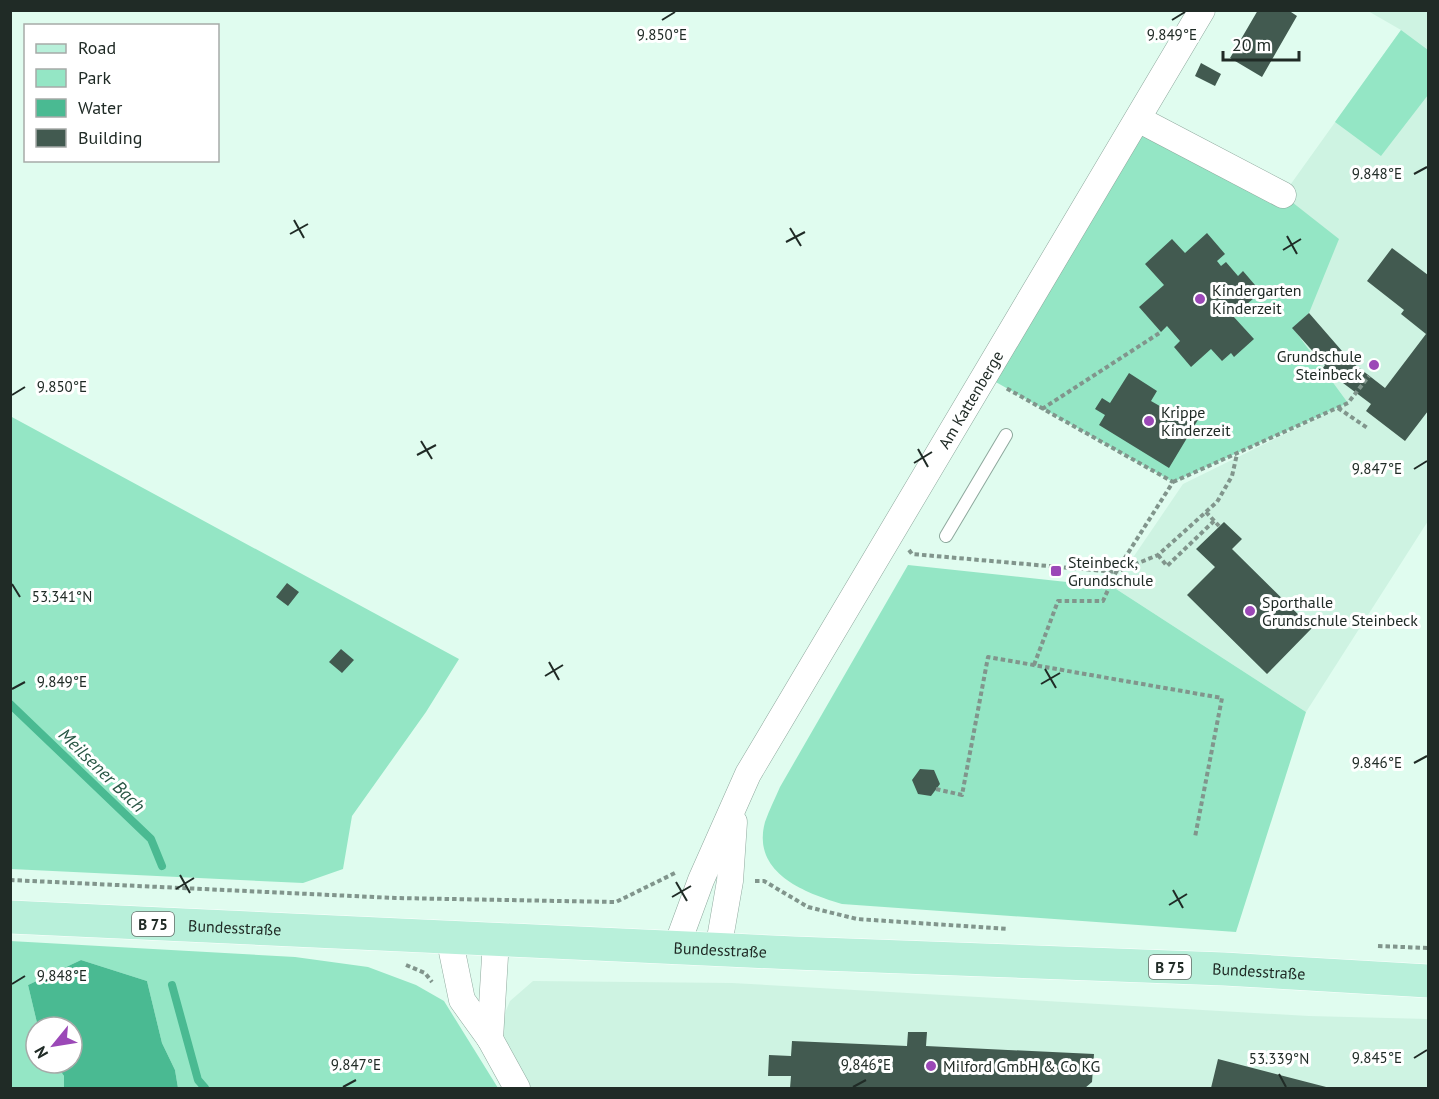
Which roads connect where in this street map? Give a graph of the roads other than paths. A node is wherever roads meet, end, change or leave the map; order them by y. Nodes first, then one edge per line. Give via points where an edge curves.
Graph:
1 (1202, 10) edge
2 (1138, 118) junction
3 (1283, 195) dead end
4 (1006, 435) dead end
5 (946, 536) dead end
6 (735, 807) junction
7 (10, 917) edge
8 (449, 937) junction
9 (495, 940) junction
10 (676, 948) junction
11 (718, 950) junction
12 (1428, 981) edge
13 (490, 1040) junction
14 (517, 1089) edge

1 - 2 street, Am Kattenberge
2 - 3 street
2 - 6 street, Am Kattenberge via 748,774
4 - 5 lane
6 - 10 street, Am Kattenberge via 701,880
6 - 11 street, Am Kattenberge via 730,881
7 - 8 main road, Bundesstraße / B 75
8 - 9 main road, Bundesstraße / B 75
8 - 13 street via 462,1000
9 - 10 main road, Bundesstraße / B 75
9 - 13 street
10 - 11 main road, Bundesstraße / B 75
11 - 12 main road, Bundesstraße / B 75 via 1224,969
13 - 14 street

